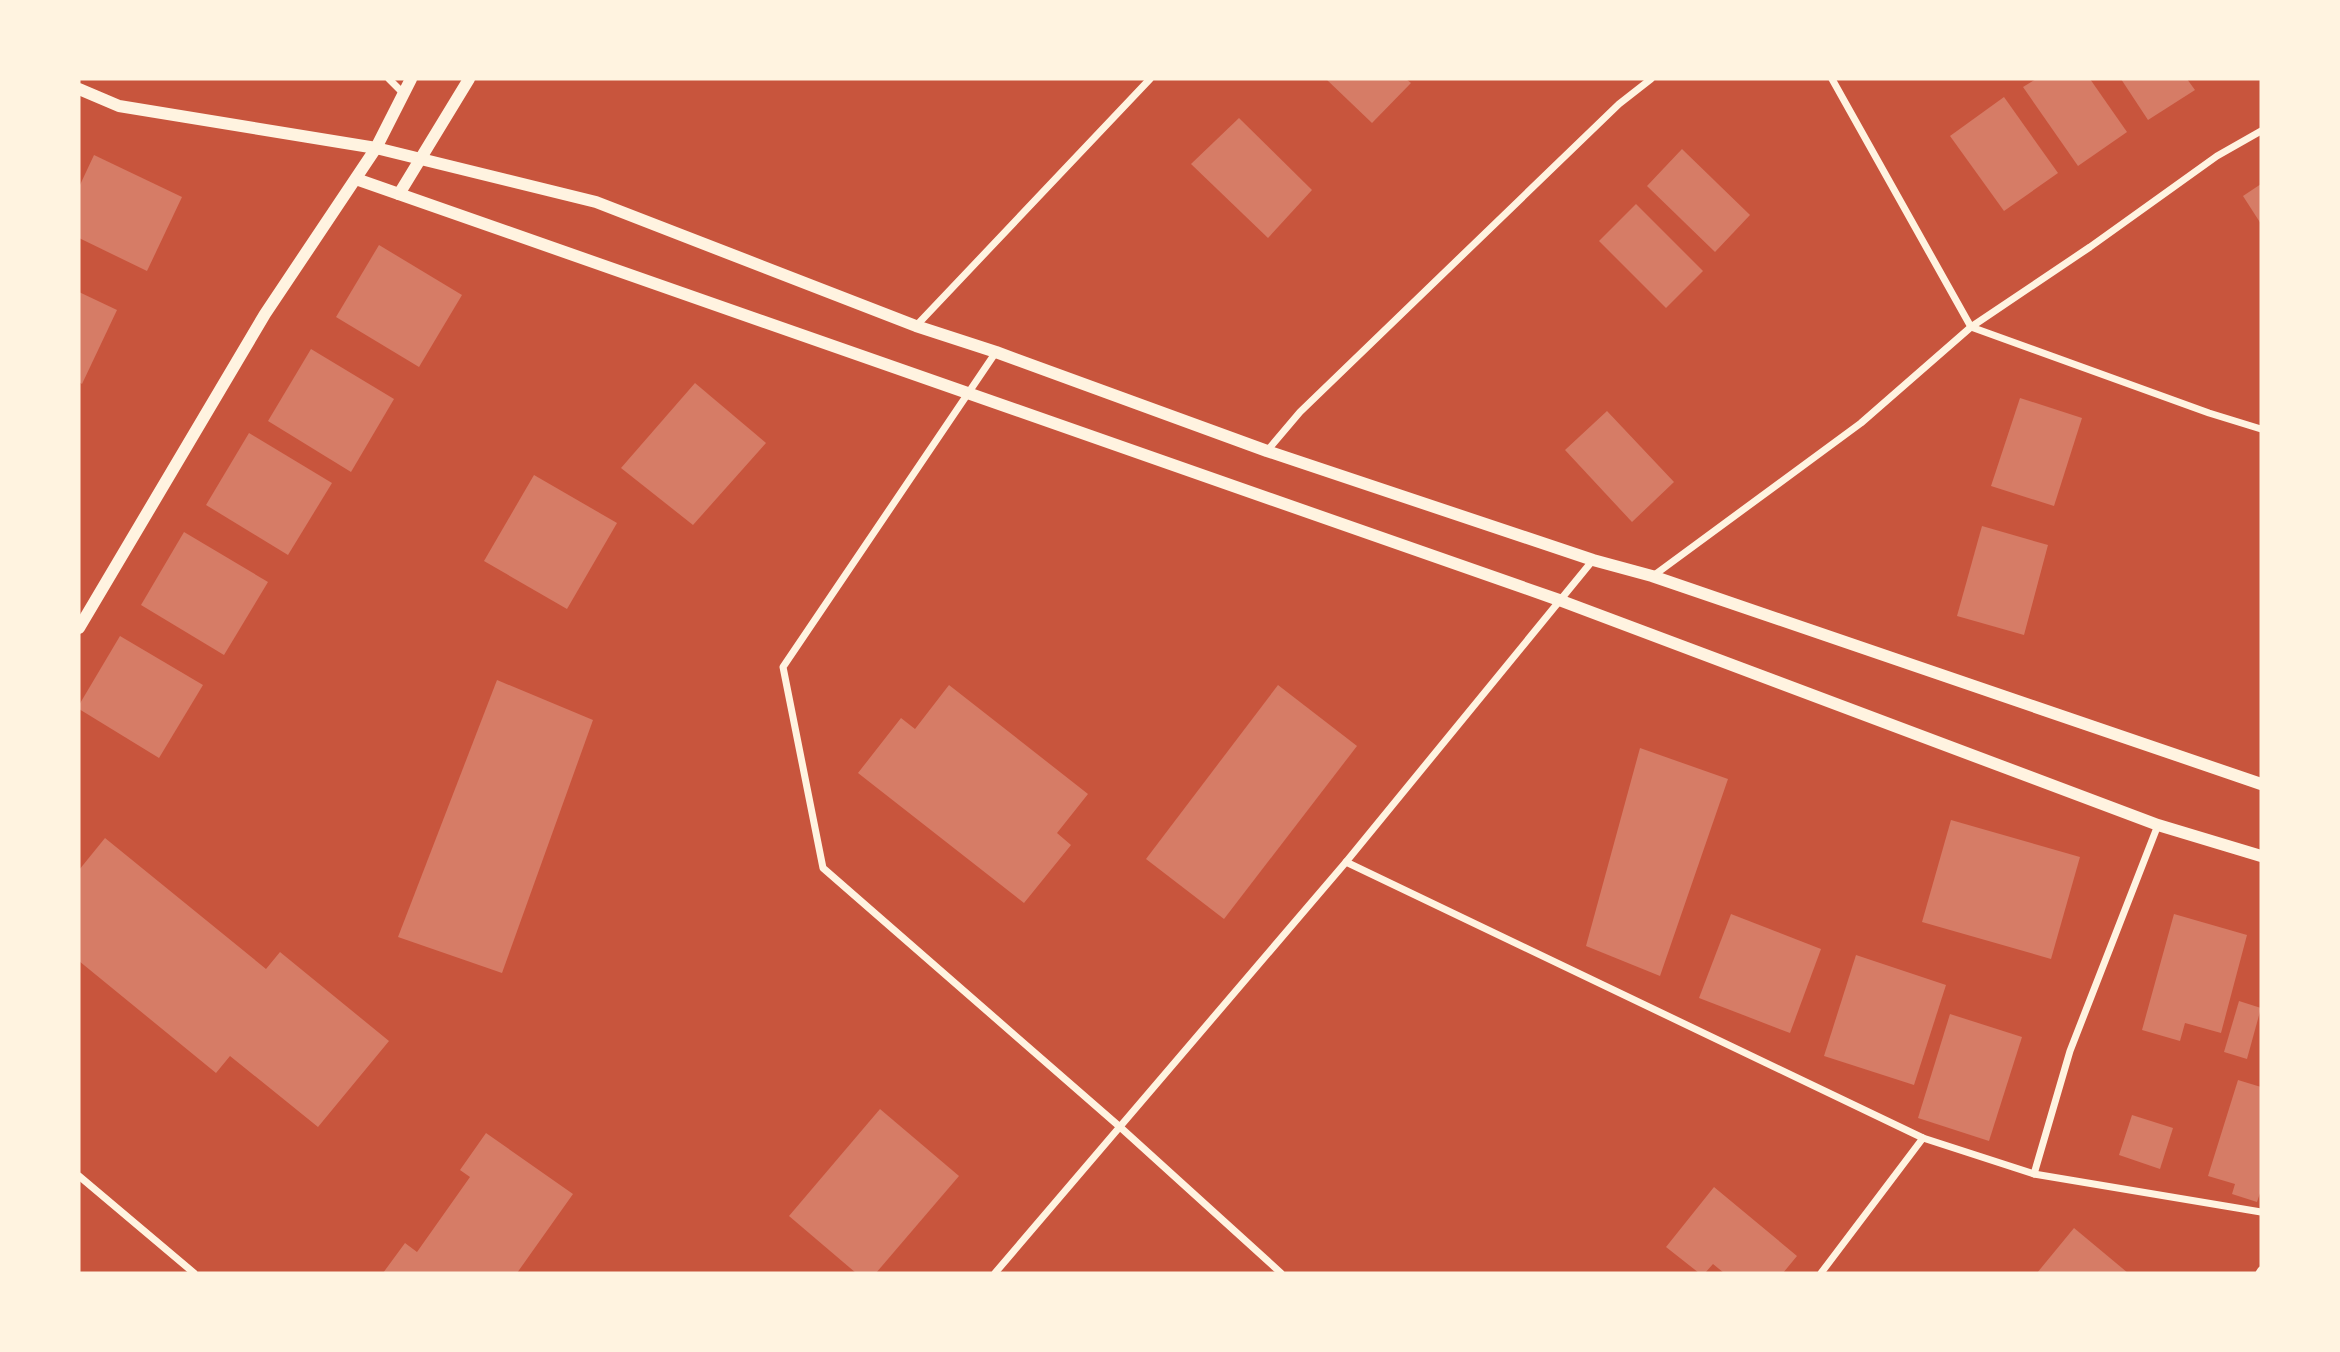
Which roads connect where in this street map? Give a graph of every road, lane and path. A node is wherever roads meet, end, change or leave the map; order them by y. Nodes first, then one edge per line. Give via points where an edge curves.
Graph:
1 (389, 79) edge
2 (411, 79) edge
3 (469, 79) edge
4 (1150, 79) edge
5 (1651, 79) edge
6 (1832, 79) edge
7 (79, 89) edge
8 (403, 93) junction
9 (2261, 131) edge
10 (376, 148) junction
11 (419, 158) junction
12 (356, 179) junction
13 (399, 194) junction
14 (916, 326) junction
15 (1971, 327) junction
16 (996, 352) junction
17 (968, 393) junction
18 (2261, 429) edge
19 (1267, 451) junction
20 (1592, 560) junction
21 (1652, 576) junction
22 (1559, 600) junction
23 (79, 628) edge
24 (2261, 784) edge
25 (2158, 825) junction
26 (2261, 856) edge
27 (1346, 862) junction
28 (1120, 1127) junction
29 (1923, 1138) junction
30 (2034, 1174) junction
31 (79, 1175) edge
32 (2261, 1212) edge
33 (194, 1273) edge
34 (995, 1273) edge
35 (1281, 1273) edge
36 (1821, 1273) edge

1 - 8 street
2 - 8 street
3 - 11 street
4 - 14 street
5 - 19 street via 1619,104 1300,412
6 - 15 street
7 - 10 street via 119,106
8 - 10 street
9 - 15 street via 2217,156
10 - 11 street
10 - 12 street
11 - 13 street
11 - 14 street via 596,202
12 - 13 street
12 - 23 street via 265,314
13 - 17 street
14 - 16 street
15 - 18 street
15 - 21 street via 1861,423
16 - 17 street
16 - 19 street
17 - 22 street
17 - 28 street via 783,667 823,868
19 - 20 street
20 - 21 street
20 - 22 street
21 - 24 street
22 - 25 street
22 - 27 street
25 - 26 street
25 - 30 street via 2070,1051
27 - 28 street
27 - 29 street
28 - 34 street
28 - 35 street
29 - 30 street
29 - 36 street
30 - 32 street
31 - 33 street

